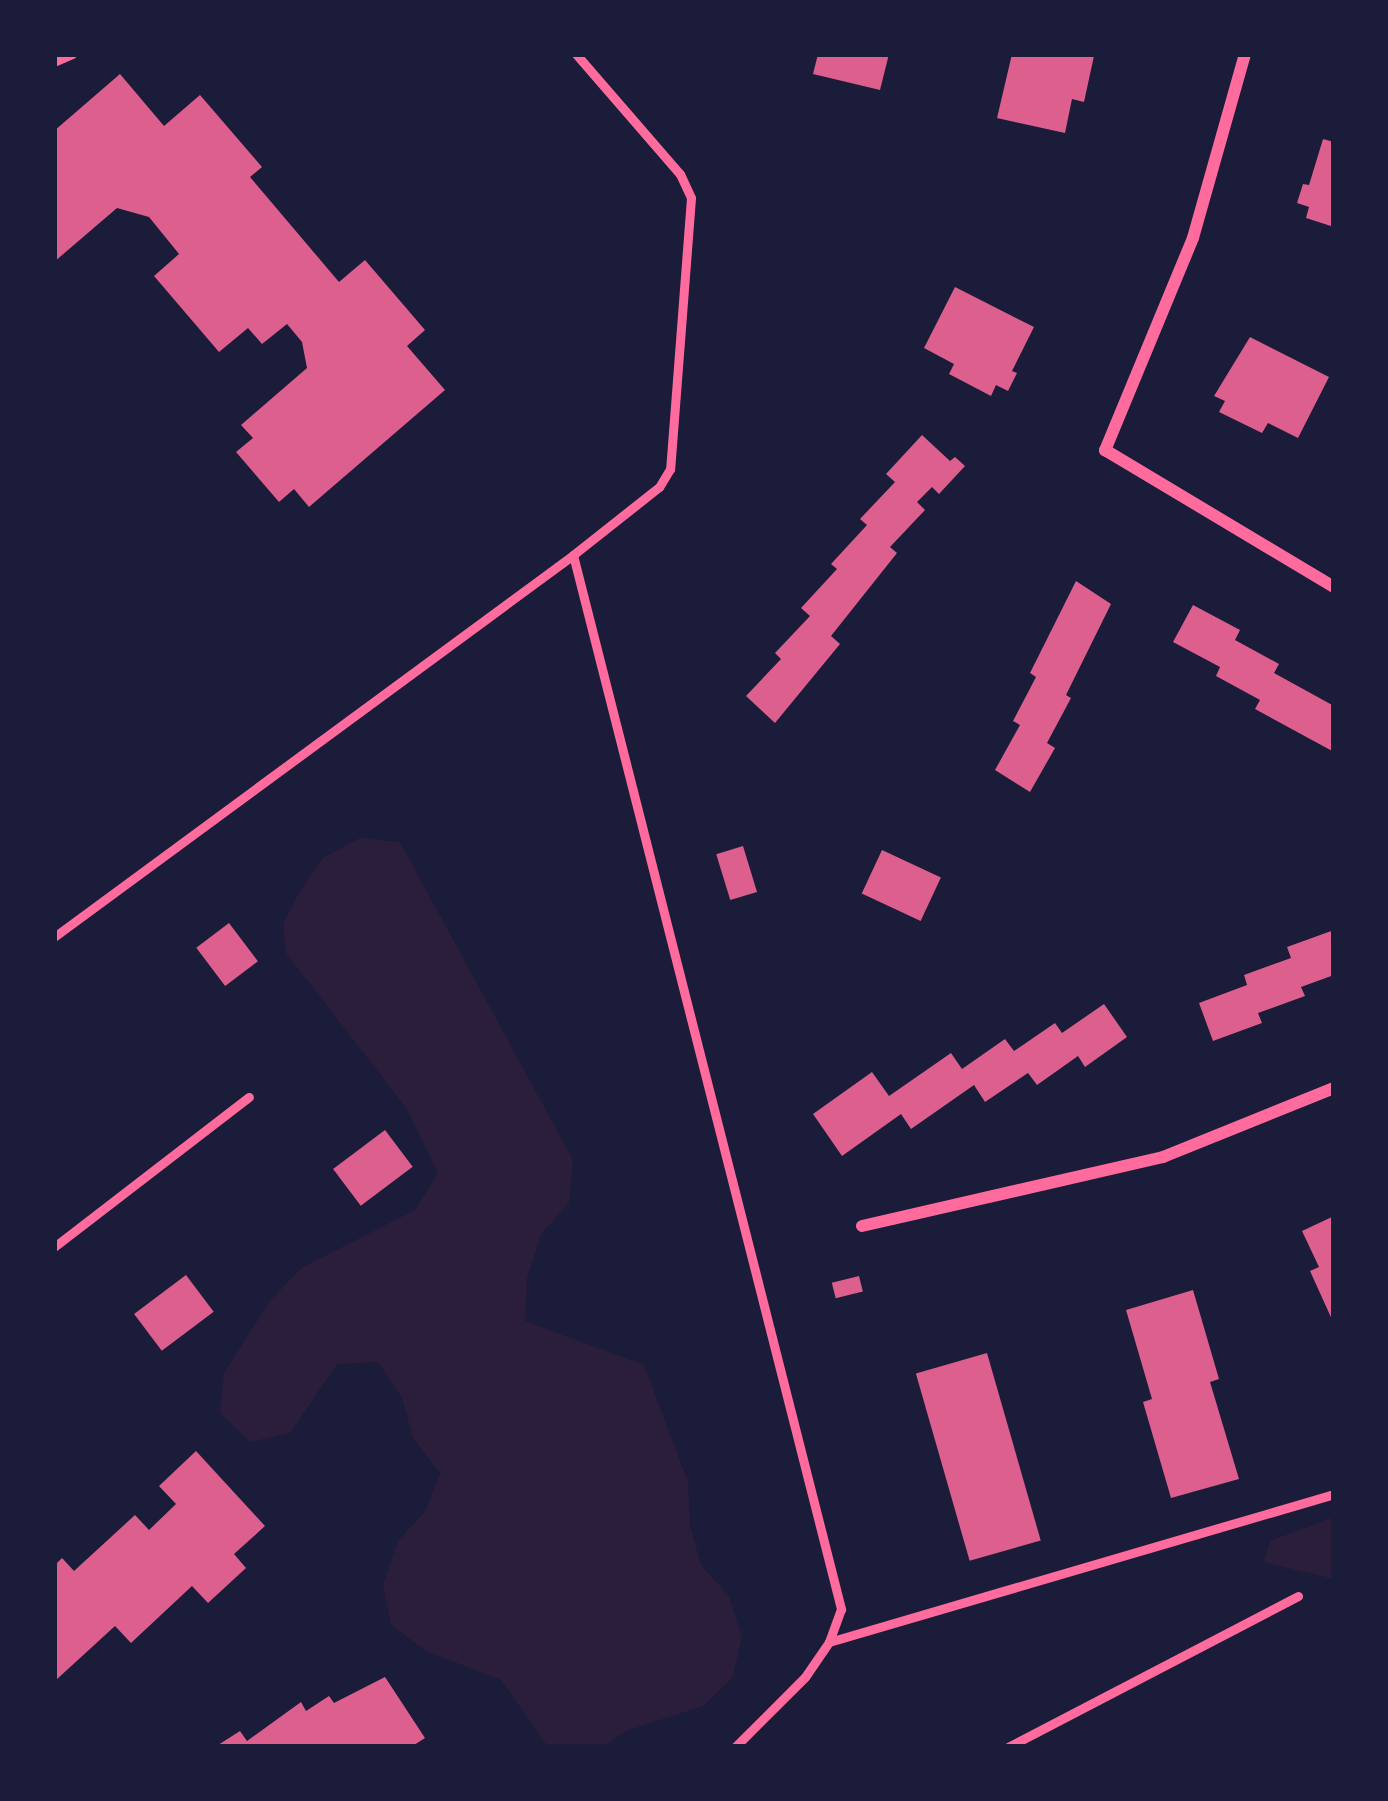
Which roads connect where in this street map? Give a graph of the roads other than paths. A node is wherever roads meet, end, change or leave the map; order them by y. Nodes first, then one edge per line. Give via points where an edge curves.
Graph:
1 (72, 54) edge
2 (576, 54) edge
3 (1245, 54) edge
4 (54, 62) edge
5 (573, 555) junction
6 (1334, 587) edge
7 (54, 938) edge
8 (1334, 1088) edge
9 (249, 1097) dead end
10 (862, 1226) dead end
11 (54, 1247) edge
12 (1334, 1494) edge
13 (1298, 1596) dead end
14 (830, 1642) junction
15 (735, 1747) edge
16 (1008, 1747) edge

1 - 4 lane
2 - 5 lane via 691,197 670,469 659,487
3 - 6 street via 1193,238 1105,450
5 - 7 lane
5 - 14 lane via 835,1575 842,1609
8 - 10 street via 1163,1157
9 - 11 lane
12 - 14 lane
13 - 16 lane
14 - 15 lane

